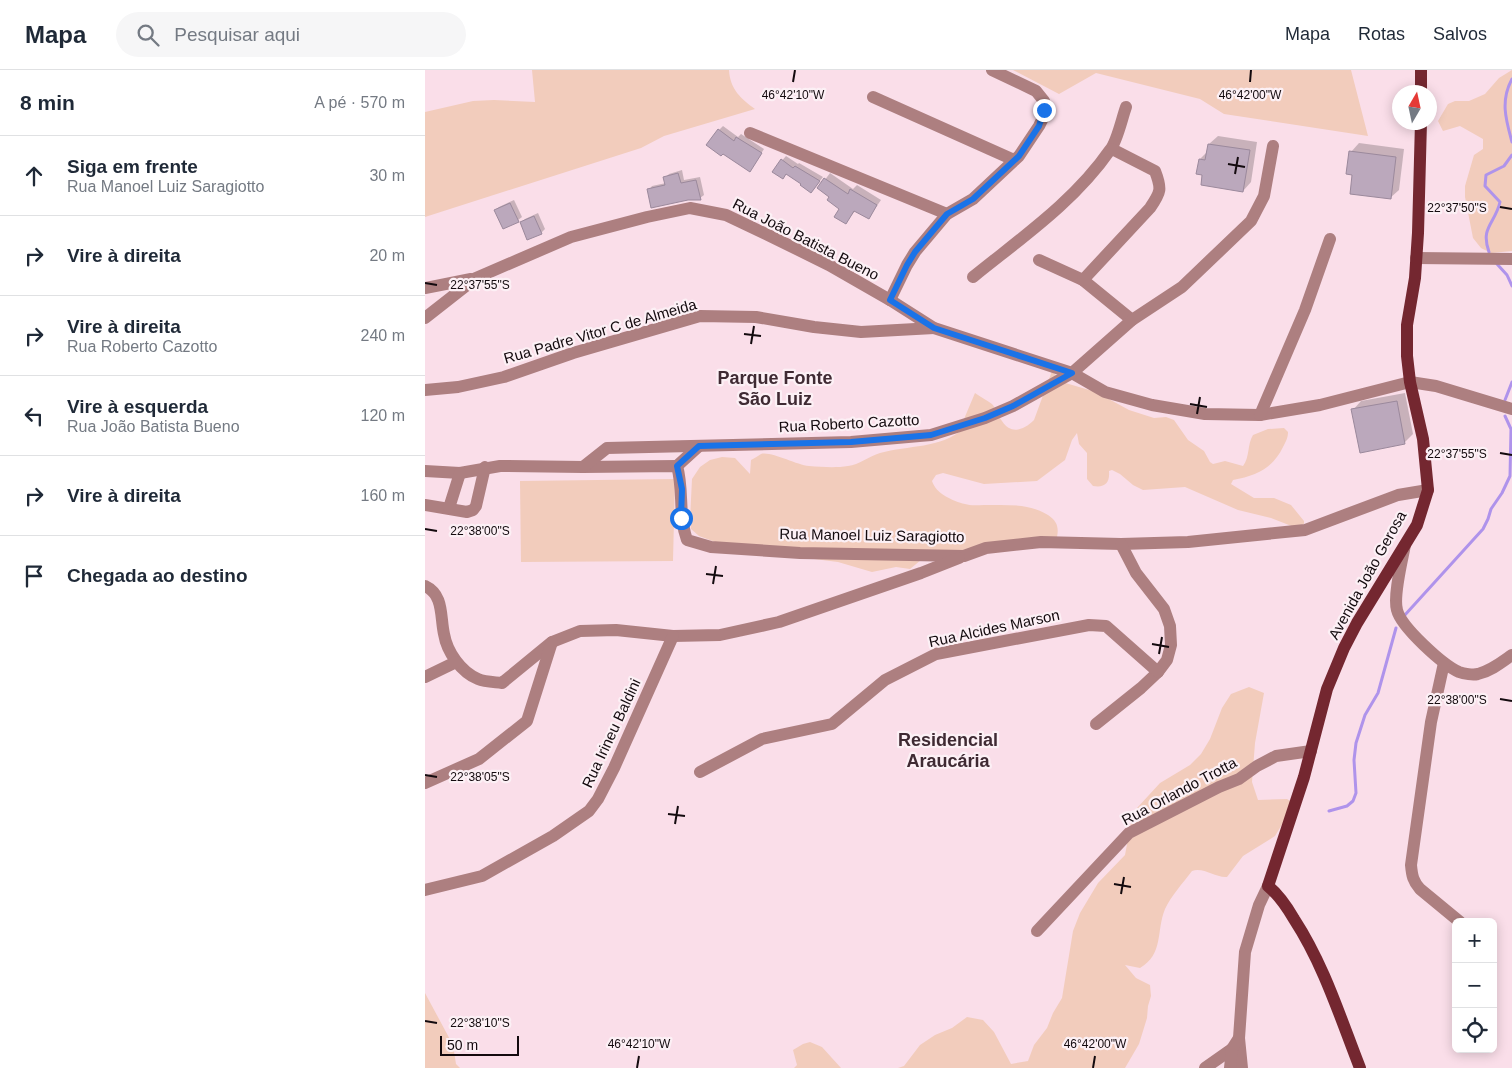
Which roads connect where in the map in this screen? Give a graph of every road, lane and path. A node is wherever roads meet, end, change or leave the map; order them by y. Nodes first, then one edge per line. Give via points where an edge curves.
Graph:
1 (992, 70) edge
2 (1421, 70) edge
3 (1421, 85) edge
4 (873, 97) dead end
5 (1126, 107) dead end
6 (1421, 130) edge
7 (750, 133) dead end
8 (1273, 146) dead end
9 (1112, 149) junction
10 (1014, 160) junction
11 (947, 214) junction
12 (1330, 239) dead end
13 (1416, 258) junction
14 (1512, 259) edge
15 (1039, 260) dead end
16 (973, 277) dead end
17 (476, 278) junction
18 (1083, 280) junction
19 (425, 288) edge
20 (890, 300) junction
21 (425, 318) edge
22 (1133, 320) junction
23 (934, 328) junction
24 (1072, 373) junction
25 (1409, 382) junction
26 (425, 390) edge
27 (1512, 409) edge
28 (1260, 415) junction
29 (699, 446) junction
30 (677, 466) junction
31 (485, 467) junction
32 (583, 467) junction
33 (425, 471) edge
34 (460, 474) junction
35 (1428, 490) junction
36 (425, 505) edge
37 (449, 508) junction
38 (1121, 544) junction
39 (1405, 545) junction
40 (963, 556) junction
41 (425, 586) edge
42 (673, 636) junction
43 (552, 642) junction
44 (1512, 655) edge
45 (456, 662) junction
46 (1444, 663) junction
47 (1158, 672) junction
48 (425, 677) edge
49 (1097, 724) dead end
50 (1311, 751) junction
51 (700, 772) dead end
52 (425, 783) edge
53 (1268, 886) junction
54 (425, 890) edge
55 (1455, 918) edge
56 (1037, 931) dead end
57 (1235, 1043) junction
58 (1205, 1068) edge
59 (1229, 1068) edge
60 (1242, 1068) edge
61 (1360, 1068) edge

1 - 10 street via 1036,91 1044,101 1039,126
2 - 3 main road
4 - 10 street
5 - 9 street
6 - 13 main road, Avenida João Gerosa
7 - 11 street
8 - 22 street, Rua Roberto Cazotto via 1264,196 1251,221 1182,287
9 - 16 street via 1058,210
9 - 18 street via 1155,171 1161,186 1150,208
10 - 11 street via 973,199
11 - 20 street via 915,252
12 - 28 street via 1305,310
13 - 14 street
13 - 25 main road, Avenida João Gerosa via 1407,325
15 - 18 street
17 - 19 street
17 - 20 street, Rua João Batista Bueno via 571,237 690,208 726,215 829,265
17 - 21 street, Rua João Batista Bueno
18 - 22 street
20 - 23 street, Rua João Batista Bueno
22 - 24 street, Rua Roberto Cazotto
23 - 24 street, Rua João Batista Bueno
23 - 26 street, Rua Padre Vitor C de Almeida via 861,332 756,316 700,316 504,376 458,387
24 - 28 street, Rua João Batista Bueno via 1105,392 1152,405 1205,414
24 - 29 street, Rua Roberto Cazotto via 1013,406 931,435 851,442
25 - 27 street via 1436,386
25 - 28 street, Rua João Batista Bueno via 1320,405
25 - 35 main road, Avenida João Gerosa via 1423,439
29 - 30 street
29 - 32 street, Rua Roberto Cazotto via 607,448
30 - 32 street
30 - 40 street, Rua Manoel Luiz Saragiotto via 682,489 683,530 687,540 696,543 711,547 800,552
31 - 32 street
31 - 34 street
31 - 37 street via 473,510
33 - 34 street
34 - 37 street
35 - 38 street, Rua Manoel Luiz Saragiotto via 1398,495 1305,530 1188,542
35 - 39 main road, Avenida João Gerosa via 1417,525
36 - 37 street
38 - 40 street, Rua Manoel Luiz Saragiotto via 1041,542 986,548
38 - 47 street via 1136,573 1164,609 1170,626 1171,645 1167,660
39 - 46 street via 1396,609 1410,631
39 - 50 main road, Avenida João Gerosa via 1344,648 1327,690
40 - 42 street via 779,622 720,635
41 - 45 street via 438,597 444,636
42 - 43 street via 616,630 580,631
42 - 54 street, Rua Irineu Baldini via 613,768 589,811 559,832 481,876
43 - 45 street via 502,683 479,680
43 - 52 street via 527,721 479,759
44 - 46 street via 1477,674 1461,673
45 - 48 street
46 - 55 street via 1431,722 1411,865 1414,883
47 - 49 street
47 - 51 street, Rua Alcides Marson via 1106,626 1089,624 936,654 885,680 832,724 762,740
50 - 53 main road, Avenida João Gerosa
50 - 56 street, Rua Orlando Trotta via 1276,756 1239,779 1129,833
53 - 57 street via 1245,952
53 - 61 main road via 1292,915 1321,967
57 - 58 street
57 - 59 street
57 - 60 street

